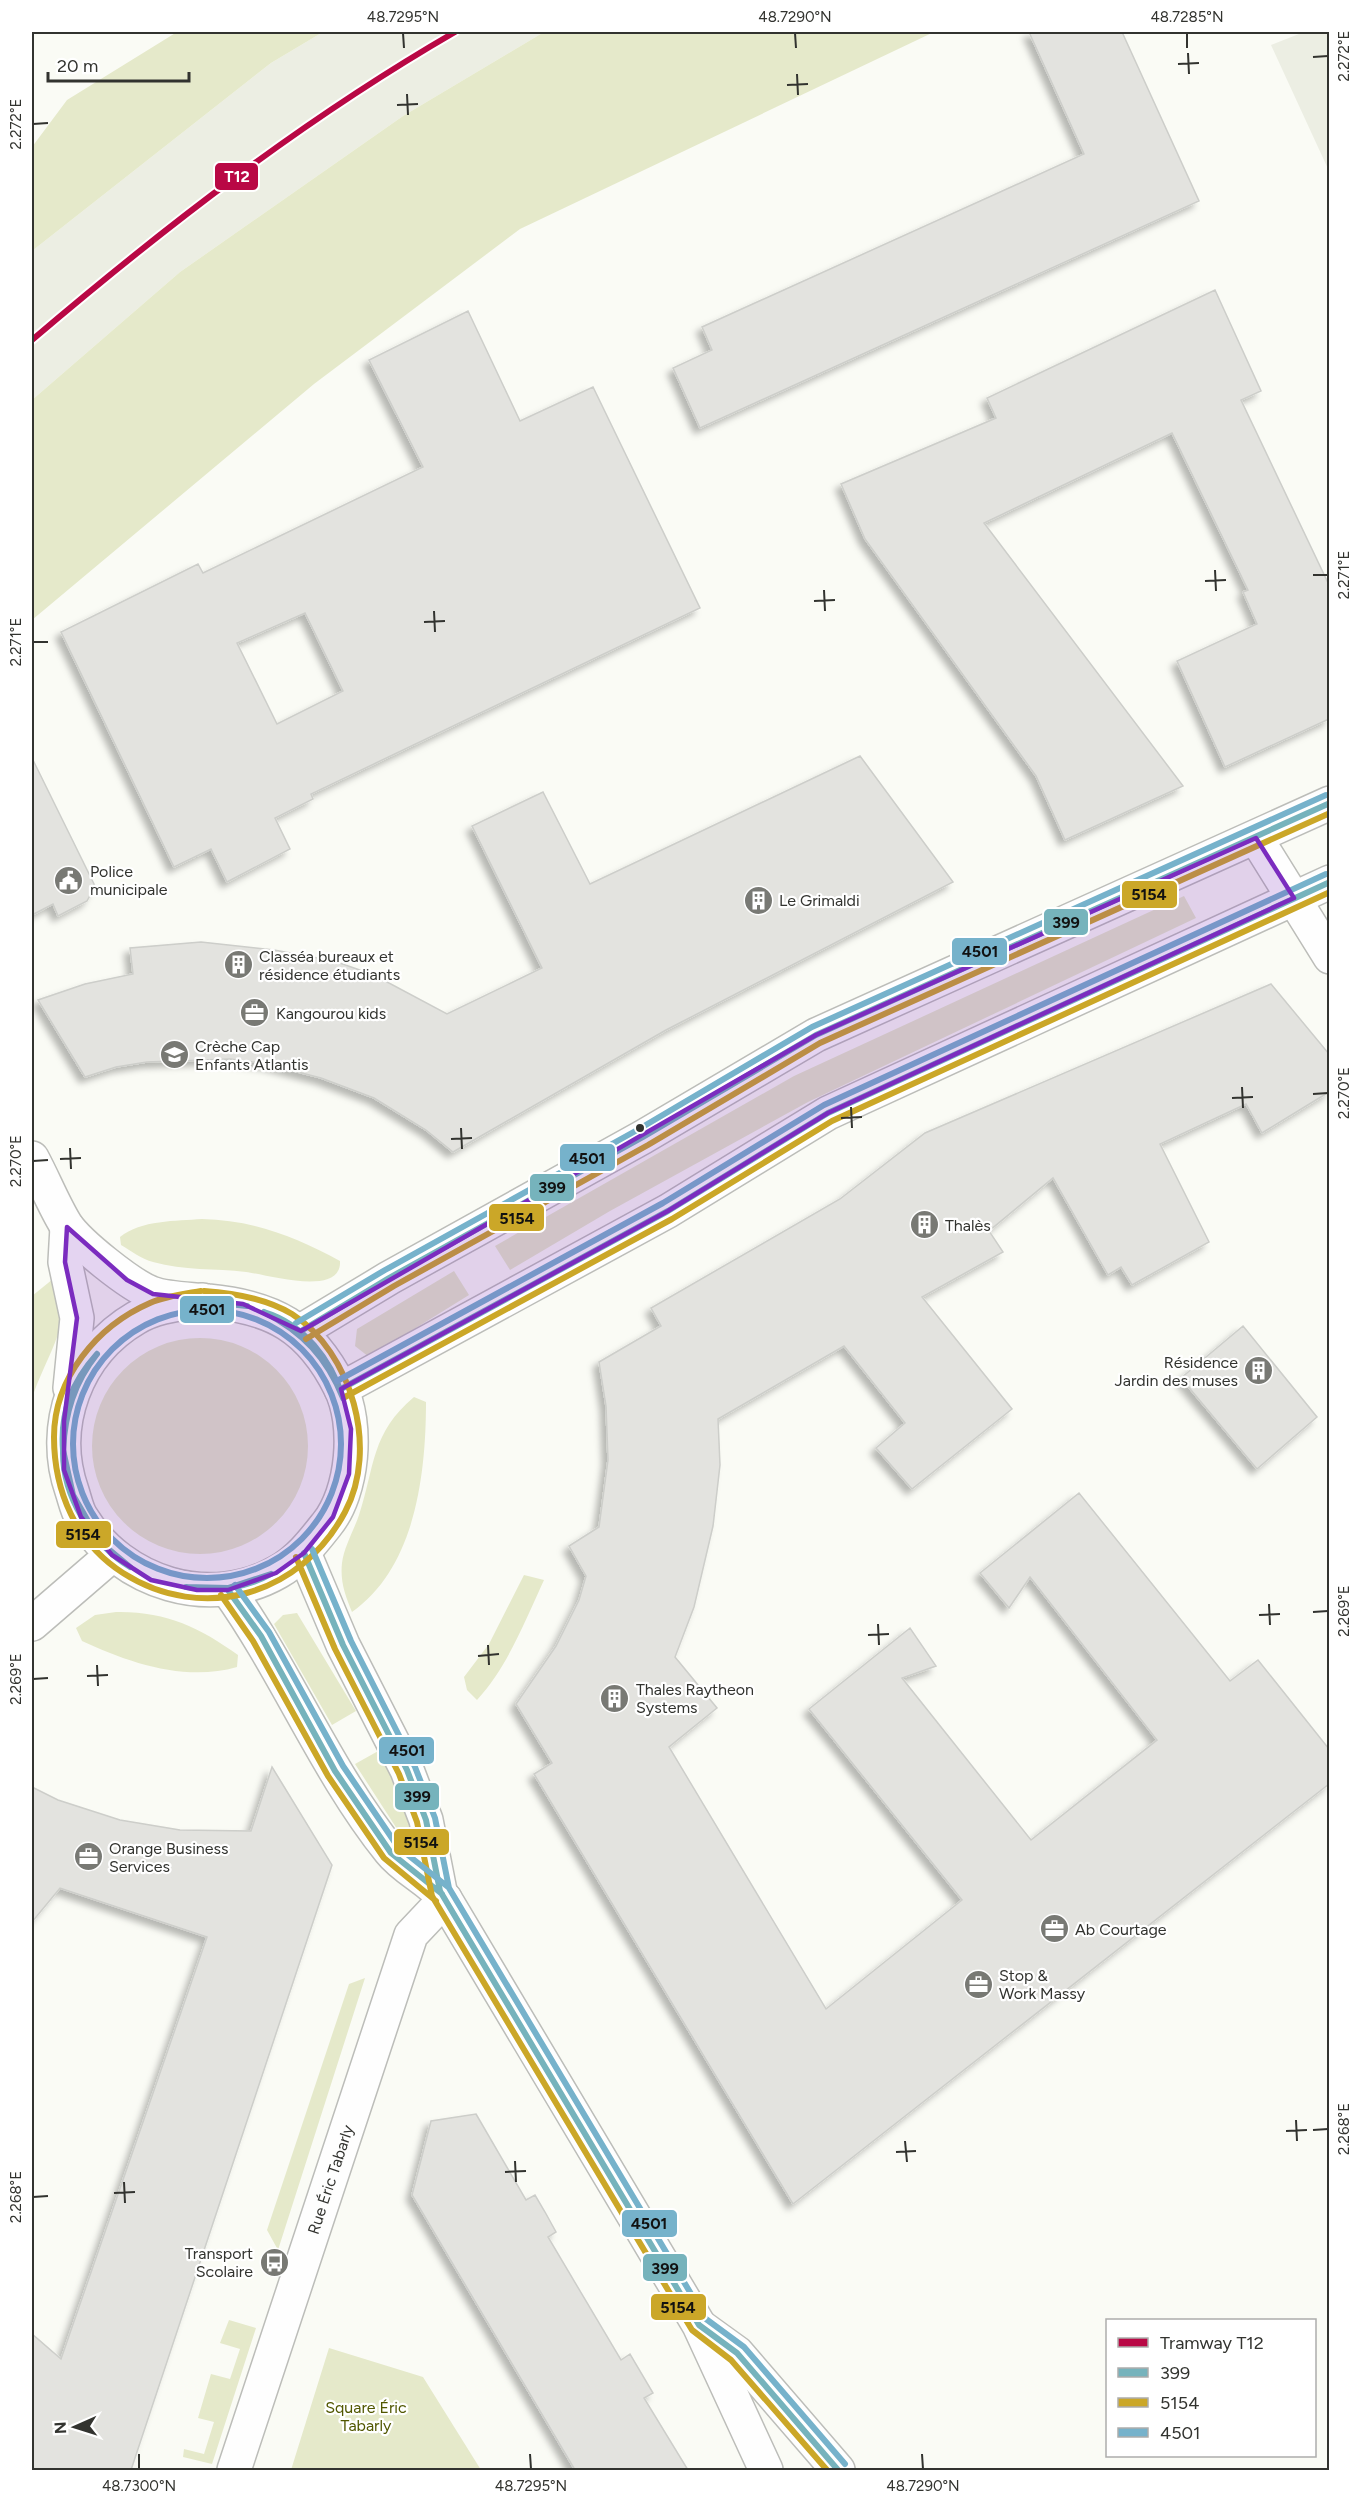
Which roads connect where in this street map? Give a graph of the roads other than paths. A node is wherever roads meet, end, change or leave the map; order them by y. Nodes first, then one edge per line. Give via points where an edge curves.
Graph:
1 (1329, 803) edge
2 (1256, 838) junction
3 (1329, 882) edge
4 (1294, 898) junction
5 (1329, 957) edge
6 (32, 1158) edge
7 (67, 1227) junction
8 (203, 1300) junction
9 (301, 1331) junction
10 (341, 1389) junction
11 (70, 1395) junction
12 (304, 1553) junction
13 (112, 1555) junction
14 (228, 1590) junction
15 (32, 1624) edge
16 (443, 1895) junction
17 (699, 2325) junction
18 (234, 2470) edge
19 (766, 2470) edge
20 (838, 2470) edge

1 - 2 street
2 - 4 street
2 - 9 street via 816,1035
3 - 4 street
4 - 5 street
4 - 10 street via 828,1113 668,1211
6 - 7 street
7 - 8 street via 127,1280 153,1294
7 - 11 street via 65,1262 77,1318
8 - 9 street via 243,1304
8 - 11 street via 163,1307 137,1317 111,1336 80,1375
9 - 10 street
10 - 12 street via 351,1429 349,1474 333,1517
11 - 13 street via 64,1421 64,1470 81,1517
12 - 14 street via 276,1573
12 - 16 street via 343,1645 407,1770 426,1820
13 - 14 street via 152,1580 197,1590
13 - 15 street
14 - 16 street via 261,1636 335,1771 391,1853
16 - 17 street
16 - 18 street, Rue Éric Tabarly via 411,1935
17 - 19 street
17 - 20 street via 737,2353

